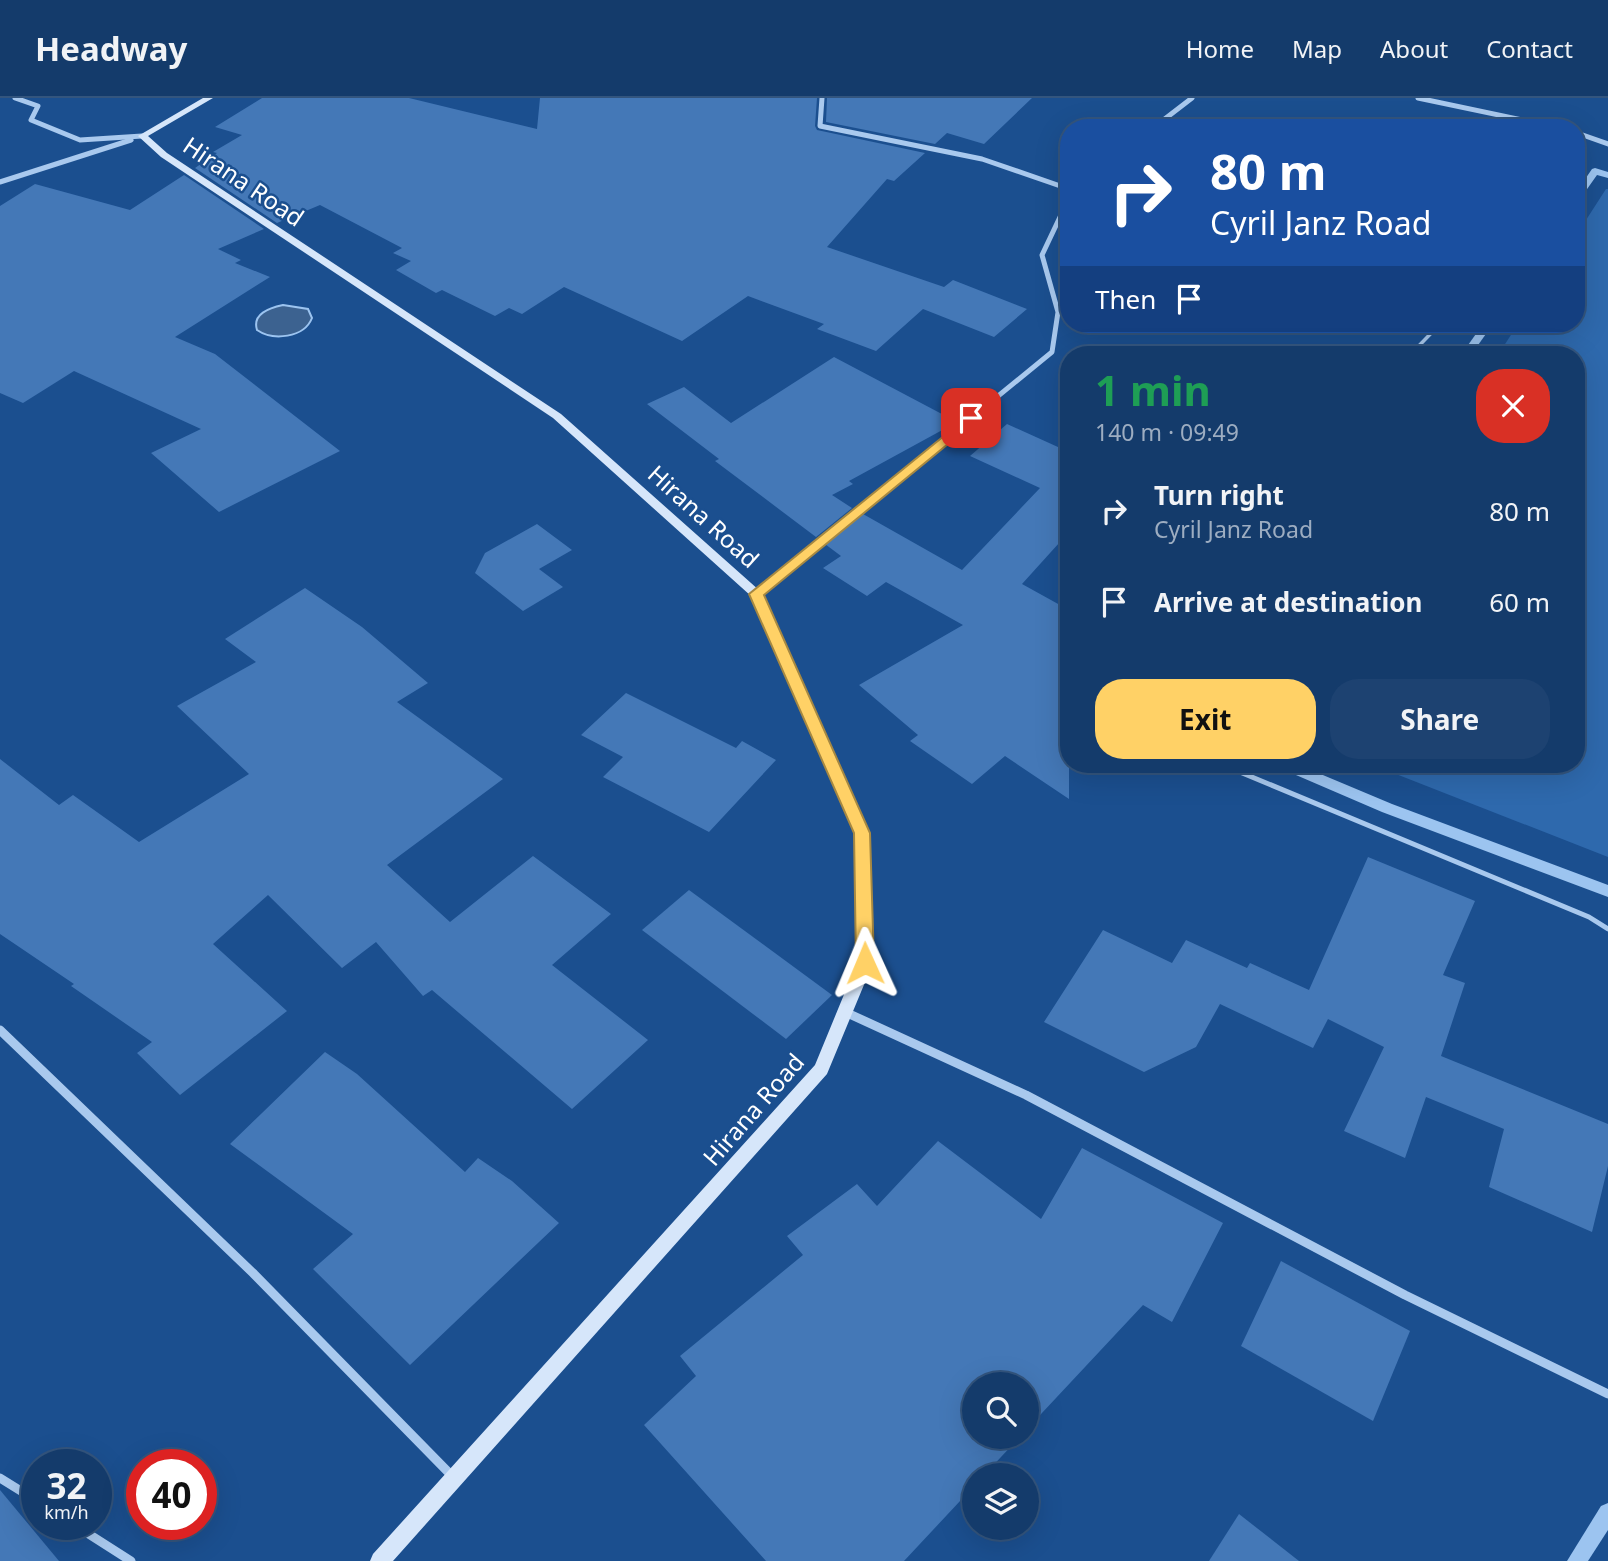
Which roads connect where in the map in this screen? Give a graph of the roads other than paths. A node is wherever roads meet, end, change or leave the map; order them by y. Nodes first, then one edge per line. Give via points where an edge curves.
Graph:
1 (15, 98) edge
2 (209, 98) edge
3 (822, 98) edge
4 (1192, 98) edge
5 (1418, 98) edge
6 (1165, 119) edge
7 (1517, 119) edge
8 (142, 136) junction
9 (1585, 136) edge
10 (1608, 144) edge
11 (0, 182) edge
12 (1060, 185) edge
13 (1060, 217) edge
14 (1058, 312) joint
15 (1431, 333) edge
16 (1419, 346) edge
17 (756, 594) junction
18 (1242, 773) edge
19 (1608, 929) edge
20 (844, 1011) junction
21 (0, 1030) edge
22 (1607, 1390) edge
23 (0, 1478) edge
24 (455, 1478) junction
25 (21, 1491) edge
26 (98, 1540) edge
27 (131, 1561) edge
28 (380, 1561) edge

1 - 8 street via 37,106 31,120 80,140
2 - 8 street, Hirana Road
3 - 12 street via 820,126 982,159
4 - 6 street
5 - 7 street
8 - 11 street
8 - 17 street, Hirana Road via 164,156 557,416
9 - 10 street
13 - 14 street via 1042,255
14 - 17 street via 1052,352
15 - 16 lane
17 - 20 street, Hirana Road via 862,833 865,963
18 - 19 lane via 1589,917
20 - 22 street via 1026,1095 1405,1295
20 - 24 street, Hirana Road via 821,1069
21 - 24 street via 253,1273
23 - 25 street
24 - 28 street, Hirana Road
26 - 27 street

